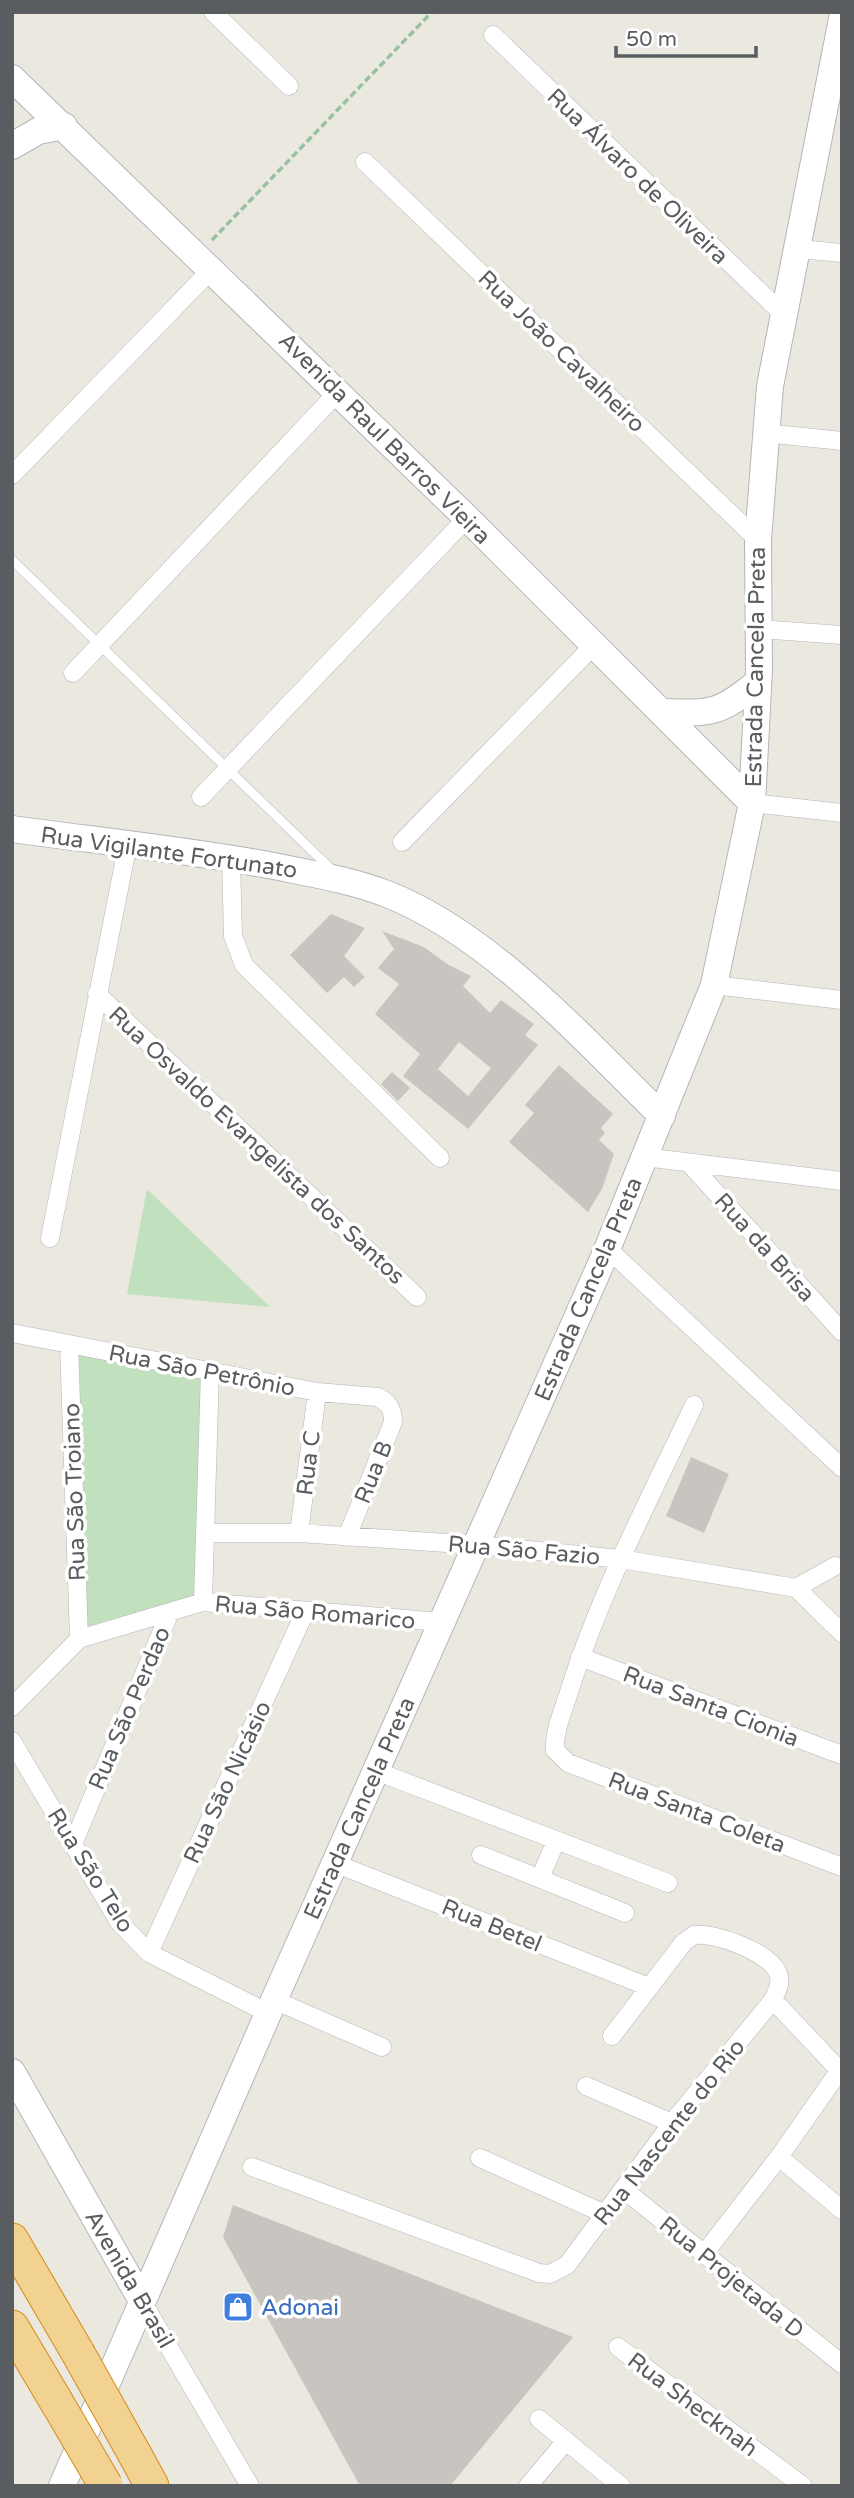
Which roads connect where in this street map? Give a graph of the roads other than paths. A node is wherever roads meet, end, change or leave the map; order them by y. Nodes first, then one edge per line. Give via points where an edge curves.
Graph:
1 (213, 12) edge
2 (842, 19) edge
3 (493, 35) dead end
4 (837, 64) edge
5 (12, 78) edge
6 (289, 86) dead end
7 (64, 126) junction
8 (12, 146) edge
9 (365, 162) dead end
10 (799, 249) junction
11 (842, 253) edge
12 (205, 262) junction
13 (784, 315) junction
14 (338, 392) junction
15 (765, 433) junction
16 (842, 441) edge
17 (12, 475) edge
18 (467, 518) junction
19 (758, 540) junction
20 (12, 560) edge
21 (759, 629) junction
22 (842, 635) edge
23 (594, 645) junction
24 (98, 647) junction
25 (73, 673) dead end
26 (758, 682) junction
27 (664, 712) junction
28 (228, 767) junction
29 (201, 797) dead end
30 (752, 803) junction
31 (842, 813) edge
32 (12, 829) edge
33 (402, 842) dead end
34 (128, 843) junction
35 (231, 858) junction
36 (341, 878) junction
37 (714, 985) junction
38 (97, 994) junction
39 (842, 1000) edge
40 (662, 1116) junction
41 (644, 1157) junction
42 (440, 1158) dead end
43 (688, 1163) junction
44 (842, 1181) edge
45 (50, 1238) dead end
46 (607, 1248) junction
47 (417, 1297) dead end
48 (842, 1332) edge
49 (12, 1333) edge
50 (69, 1344) junction
51 (210, 1371) junction
52 (317, 1392) junction
53 (694, 1405) dead end
54 (390, 1406) joint
55 (842, 1468) edge
56 (205, 1533) junction
57 (299, 1533) junction
58 (347, 1536) junction
59 (475, 1545) junction
60 (621, 1559) junction
61 (835, 1566) dead end
62 (796, 1588) junction
63 (203, 1602) junction
64 (170, 1612) junction
65 (305, 1612) junction
66 (441, 1622) junction
67 (842, 1633) edge
68 (79, 1639) junction
69 (580, 1657) junction
70 (12, 1707) edge
71 (12, 1741) edge
72 (842, 1755) edge
73 (376, 1771) junction
74 (556, 1840) junction
75 (73, 1844) junction
76 (481, 1855) dead end
77 (334, 1864) junction
78 (842, 1867) edge
79 (540, 1878) junction
80 (668, 1883) dead end
81 (625, 1913) dead end
82 (149, 1952) junction
83 (649, 1987) junction
84 (773, 2000) junction
85 (271, 2006) junction
86 (612, 2036) dead end
87 (382, 2048) dead end
88 (841, 2070) edge
89 (12, 2072) edge
90 (586, 2086) dead end
91 (671, 2123) junction
92 (779, 2157) junction
93 (480, 2158) dead end
94 (252, 2167) dead end
95 (624, 2189) junction
96 (842, 2210) edge
97 (604, 2214) junction
98 (12, 2240) edge
99 (704, 2255) junction
100 (142, 2301) junction
101 (12, 2328) edge
102 (618, 2347) dead end
103 (842, 2364) edge
104 (539, 2419) dead end
105 (566, 2441) junction
106 (62, 2486) edge
107 (106, 2486) edge
108 (152, 2486) edge
109 (250, 2486) edge
110 (528, 2486) edge
111 (621, 2486) edge
112 (803, 2486) edge

1 - 6 street
2 - 4 street, Estrada Cancela Preta
3 - 13 street, Rua Álvaro de Oliveira
4 - 10 street, Estrada Cancela Preta
5 - 7 street, Avenida Raul Barros Vieira
7 - 8 street via 38,131
7 - 12 street, Avenida Raul Barros Vieira
9 - 19 street, Rua João Cavalheiro
10 - 11 street
10 - 13 street, Estrada Cancela Preta
12 - 14 street, Avenida Raul Barros Vieira
12 - 17 street
13 - 15 street, Estrada Cancela Preta
14 - 18 street, Avenida Raul Barros Vieira
14 - 24 street
15 - 16 street
15 - 19 street, Estrada Cancela Preta
18 - 23 street, Avenida Raul Barros Vieira
18 - 28 street
19 - 21 street, Estrada Cancela Preta
20 - 24 lane
21 - 22 street
21 - 26 street, Estrada Cancela Preta
23 - 27 street, Avenida Raul Barros Vieira
23 - 33 street
24 - 25 street
24 - 28 lane
26 - 27 street via 718,710
26 - 30 street, Estrada Cancela Preta
27 - 30 street, Avenida Raul Barros Vieira
28 - 29 street
28 - 36 lane
30 - 31 street
30 - 37 street, Estrada Cancela Preta
32 - 34 street, Rua Vigilante Fortunato
34 - 35 street, Rua Vigilante Fortunato
34 - 38 street
35 - 36 street, Rua Vigilante Fortunato
35 - 42 street via 233,936 244,965
36 - 40 street, Rua Vigilante Fortunato via 389,895 446,926 500,964
37 - 39 street
37 - 40 street, Estrada Cancela Preta
38 - 45 street
38 - 47 street, Rua Osvaldo Evangelista dos Santos
40 - 41 street, Estrada Cancela Preta
41 - 43 street
41 - 46 street, Estrada Cancela Preta
43 - 44 street
43 - 48 street, Rua da Brisa
46 - 55 street
46 - 59 street, Estrada Cancela Preta
49 - 50 street, Rua São Petrônio
50 - 51 street, Rua São Petrônio
50 - 68 street, Rua São Troiano
51 - 52 street, Rua São Petrônio
51 - 56 street
52 - 54 street, Rua São Petrônio via 377,1398
52 - 57 street, Rua C
53 - 60 street
54 - 58 street, Rua B via 393,1422
56 - 57 street, Rua São Fazio
56 - 63 street
57 - 58 street, Rua São Fazio
58 - 59 street, Rua São Fazio
59 - 60 street, Rua São Fazio
59 - 66 street, Estrada Cancela Preta
60 - 62 street, Rua São Fazio
60 - 69 street
61 - 62 street
62 - 67 street
63 - 64 street, Rua São Romarico
63 - 65 street, Rua São Romarico
64 - 68 street, Rua São Romarico
64 - 75 street, Rua São Perdao
65 - 66 street, Rua São Romarico
65 - 82 street, Rua São Nicásio
66 - 73 street, Estrada Cancela Preta
68 - 70 street, Rua São Romarico
69 - 72 street, Rua Santa Cionia
69 - 78 street, Rua Santa Coleta via 557,1730 555,1750 568,1763
71 - 75 street, Rua São Telo
73 - 74 street
73 - 77 street, Estrada Cancela Preta
74 - 79 street
74 - 80 street
75 - 82 street, Rua São Telo via 119,1922
76 - 79 street
77 - 83 street, Rua Betel
77 - 85 street, Estrada Cancela Preta
79 - 81 street
82 - 85 street, Rua São Telo
83 - 84 street via 684,1942 707,1933 763,1958 777,1971 780,1983
83 - 86 street
84 - 88 street
84 - 91 street, Rua Nascente do Rio
85 - 87 street, Rua São Telo
85 - 100 street, Estrada Cancela Preta
88 - 92 street
89 - 100 street, Avenida Brasil
90 - 91 street
91 - 95 street, Rua Nascente do Rio
92 - 96 street
92 - 99 street
93 - 97 street
94 - 97 street, Rua Nascente do Rio via 540,2273 551,2274 568,2265
95 - 97 street, Rua Nascente do Rio
95 - 99 street, Rua Projetada D
98 - 108 highway, bridge
99 - 103 street, Rua Projetada D
100 - 106 street, Estrada Cancela Preta
100 - 109 street, Avenida Brasil
101 - 107 highway, bridge
102 - 112 street, Rua Shecknah
104 - 105 street
105 - 110 street
105 - 111 street

